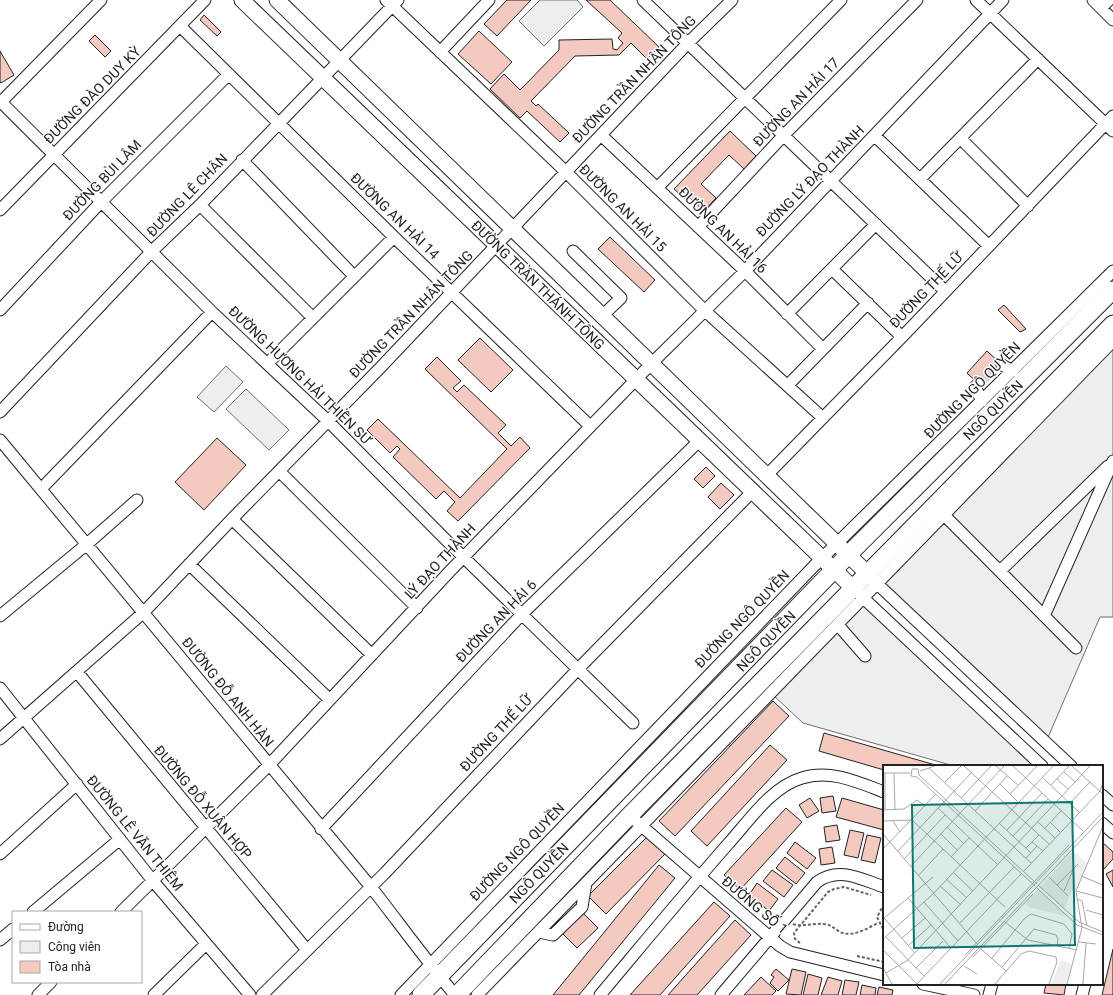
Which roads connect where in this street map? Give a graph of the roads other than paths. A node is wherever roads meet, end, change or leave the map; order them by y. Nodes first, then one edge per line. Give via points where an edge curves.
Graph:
1 (205, 0) edge
2 (242, 0) edge
3 (277, 0) edge
4 (489, 0) edge
5 (643, 0) edge
6 (732, 0) edge
7 (842, 0) edge
8 (917, 0) edge
9 (976, 0) edge
10 (1003, 0) edge
11 (94, 2) edge
12 (392, 2) edge
13 (1101, 3) edge
14 (990, 13) junction
15 (1113, 20) edge
16 (181, 26) junction
17 (688, 43) junction
18 (440, 52) junction
19 (339, 59) junction
20 (1038, 59) junction
21 (229, 74) junction
22 (322, 77) junction
23 (745, 97) junction
24 (0, 102) edge
25 (278, 123) junction
26 (1110, 124) edge
27 (601, 135) junction
28 (784, 135) junction
29 (875, 136) junction
30 (961, 139) junction
31 (54, 155) junction
32 (242, 160) junction
33 (566, 172) junction
34 (831, 180) junction
35 (920, 180) junction
36 (657, 188) junction
37 (100, 202) junction
38 (200, 205) junction
39 (1028, 206) junction
40 (0, 210) edge
41 (876, 224) junction
42 (698, 227) junction
43 (512, 229) junction
44 (394, 236) junction
45 (497, 245) junction
46 (989, 246) junction
47 (573, 251) dead end
48 (151, 252) junction
49 (832, 269) junction
50 (745, 271) junction
51 (1113, 271) edge
52 (354, 276) junction
53 (1113, 290) edge
54 (945, 291) junction
55 (452, 292) junction
56 (868, 303) junction
57 (0, 310) edge
58 (704, 310) junction
59 (212, 312) junction
60 (788, 314) junction
61 (602, 316) junction
62 (313, 318) junction
63 (1113, 324) edge
64 (902, 337) junction
65 (1113, 341) edge
66 (823, 349) junction
67 (268, 363) junction
68 (651, 364) junction
69 (1002, 365) dead end
70 (1013, 371) junction
71 (636, 380) junction
72 (978, 384) dead end
73 (788, 386) junction
74 (982, 401) junction
75 (0, 412) edge
76 (823, 418) junction
77 (328, 421) junction
78 (590, 426) junction
79 (0, 440) edge
80 (699, 440) junction
81 (1113, 461) edge
82 (279, 471) junction
83 (767, 476) junction
84 (42, 489) junction
85 (753, 492) junction
86 (137, 500) dead end
87 (943, 514) junction
88 (232, 519) junction
89 (837, 543) junction
90 (87, 544) junction
91 (849, 555) junction
92 (464, 557) junction
93 (822, 558) junction
94 (189, 564) junction
95 (835, 570) junction
96 (1000, 571) junction
97 (872, 579) junction
98 (858, 593) junction
99 (417, 608) junction
100 (144, 612) junction
101 (522, 614) junction
102 (0, 616) edge
103 (1044, 616) junction
104 (838, 625) junction
105 (1076, 648) dead end
106 (371, 654) junction
107 (865, 656) dead end
108 (579, 668) junction
109 (77, 672) junction
110 (0, 688) edge
111 (330, 699) junction
112 (23, 718) junction
113 (633, 723) dead end
114 (0, 739) edge
115 (269, 765) junction
116 (1041, 765) edge
117 (1071, 765) edge
118 (77, 784) junction
119 (883, 792) edge
120 (1103, 796) edge
121 (1113, 805) edge
122 (636, 821) junction
123 (1103, 824) edge
124 (205, 828) junction
125 (321, 829) junction
126 (1113, 833) edge
127 (120, 839) junction
128 (0, 854) edge
129 (699, 877) junction
130 (153, 881) junction
131 (586, 883) junction
132 (371, 887) junction
133 (881, 892) edge
134 (551, 908) junction
135 (34, 911) edge
136 (122, 911) edge
137 (566, 922) junction
138 (12, 930) edge
139 (539, 932) junction
140 (769, 938) junction
141 (0, 940) edge
142 (206, 944) junction
143 (307, 950) junction
144 (435, 970) junction
145 (883, 975) edge
146 (50, 983) edge
147 (928, 985) edge
148 (992, 985) edge
149 (1085, 985) edge
150 (38, 995) edge
151 (154, 995) edge
152 (250, 995) edge
153 (262, 995) edge
154 (401, 995) edge
155 (421, 995) edge
156 (456, 995) edge
157 (477, 995) edge
158 (600, 995) edge
159 (721, 995) edge
160 (974, 995) edge
161 (990, 995) edge
162 (1082, 995) edge

1 - 16 street, ĐƯỜNG ĐÀO DUY KỲ
2 - 22 main road, ĐƯỜNG TRẦN THÁNH TÔNG
3 - 19 main road, ĐƯỜNG TRẦN THÁNH TÔNG
4 - 18 street
5 - 17 street
6 - 17 street, ĐƯỜNG TRẦN NHÂN TÔNG
7 - 23 street
8 - 28 street, ĐƯỜNG AN HẢI 17
9 - 14 street
10 - 14 street, ĐƯỜNG LÝ ĐẠO THÀNH
11 - 24 street
12 - 18 street, ĐƯỜNG AN HẢI 15
12 - 19 street, ĐƯỜNG LÊ CHÂN
13 - 15 street
14 - 20 street
14 - 29 street, ĐƯỜNG LÝ ĐẠO THÀNH
16 - 21 street, ĐƯỜNG AN HẢI 14
16 - 31 street, ĐƯỜNG ĐÀO DUY KỲ
17 - 23 street
17 - 27 street, ĐƯỜNG TRẦN NHÂN TÔNG
18 - 33 street, ĐƯỜNG AN HẢI 15
19 - 22 street, ĐƯỜNG LÊ CHÂN
19 - 43 main road, ĐƯỜNG TRẦN THÁNH TÔNG
20 - 26 street
20 - 30 street
21 - 25 street, ĐƯỜNG AN HẢI 14
21 - 37 street, ĐƯỜNG BÙI LÂM
22 - 25 street, ĐƯỜNG LÊ CHÂN
22 - 45 main road, ĐƯỜNG TRẦN THÁNH TÔNG
23 - 28 street
23 - 36 street
24 - 31 street, ĐƯỜNG HƯƠNG HẢI THIỀN SƯ
25 - 32 street, ĐƯỜNG LÊ CHÂN
25 - 44 street, ĐƯỜNG AN HẢI 14
26 - 39 street, ĐƯỜNG THẾ LỮ
27 - 33 street, ĐƯỜNG TRẦN NHÂN TÔNG
27 - 36 street, ĐƯỜNG AN HẢI 16
28 - 34 street
28 - 42 street, ĐƯỜNG AN HẢI 17
29 - 34 street, ĐƯỜNG LÝ ĐẠO THÀNH
29 - 35 street
30 - 35 street
30 - 39 street
31 - 37 street, ĐƯỜNG HƯƠNG HẢI THIỀN SƯ
31 - 40 street, ĐƯỜNG ĐÀO DUY KỲ
32 - 38 street, ĐƯỜNG LÊ CHÂN
32 - 52 street
33 - 43 street, ĐƯỜNG TRẦN NHÂN TÔNG
33 - 58 street, ĐƯỜNG AN HẢI 15
34 - 41 street
34 - 50 street, ĐƯỜNG LÝ ĐẠO THÀNH
35 - 46 street
36 - 42 street, ĐƯỜNG AN HẢI 16
37 - 48 street, ĐƯỜNG HƯƠNG HẢI THIỀN SƯ
37 - 57 street, ĐƯỜNG BÙI LÂM
38 - 48 street, ĐƯỜNG LÊ CHÂN
38 - 62 street
39 - 46 street, ĐƯỜNG THẾ LỮ
41 - 49 street
41 - 54 street
42 - 50 street, ĐƯỜNG AN HẢI 16
43 - 45 street, ĐƯỜNG TRẦN NHÂN TÔNG
43 - 61 main road, ĐƯỜNG TRẦN THÁNH TÔNG
44 - 52 street
44 - 55 street, ĐƯỜNG AN HẢI 14
45 - 55 street, ĐƯỜNG TRẦN NHÂN TÔNG
45 - 71 main road, ĐƯỜNG TRẦN THÁNH TÔNG
46 - 54 street, ĐƯỜNG THẾ LỮ
47 - 61 street via 620,298
48 - 59 street, ĐƯỜNG HƯƠNG HẢI THIỀN SƯ
48 - 75 street, ĐƯỜNG LÊ CHÂN
49 - 56 street
49 - 60 street
50 - 58 street, ĐƯỜNG LÝ ĐẠO THÀNH
50 - 60 street, ĐƯỜNG AN HẢI 16
51 - 70 street, ĐƯỜNG NGÔ QUYỀN
52 - 62 street
53 - 91 highway, NGÔ QUYỀN
54 - 64 street, ĐƯỜNG THẾ LỮ
55 - 77 street, ĐƯỜNG TRẦN NHÂN TÔNG
55 - 78 street, ĐƯỜNG AN HẢI 14
56 - 64 street
56 - 66 street
58 - 68 street, ĐƯỜNG LÝ ĐẠO THÀNH
58 - 73 street, ĐƯỜNG AN HẢI 15
59 - 67 street, ĐƯỜNG HƯƠNG HẢI THIỀN SƯ
59 - 84 street
60 - 66 street, ĐƯỜNG AN HẢI 16
61 - 68 main road, ĐƯỜNG TRẦN THÁNH TÔNG
62 - 67 street
63 - 97 highway, NGÔ QUYỀN
64 - 76 street, ĐƯỜNG THẾ LỮ
65 - 87 street
66 - 73 street
67 - 77 street, ĐƯỜNG HƯƠNG HẢI THIỀN SƯ
68 - 71 street, ĐƯỜNG LÝ ĐẠO THÀNH
68 - 83 main road, ĐƯỜNG TRẦN THÁNH TÔNG
69 - 70 street
70 - 74 street, ĐƯỜNG NGÔ QUYỀN
71 - 78 street, LÝ ĐẠO THÀNH
71 - 80 main road, ĐƯỜNG TRẦN THÁNH TÔNG
72 - 74 street via 975,387
73 - 76 street, ĐƯỜNG AN HẢI 15
74 - 89 street, ĐƯỜNG NGÔ QUYỀN
76 - 83 street, ĐƯỜNG THẾ LỮ
77 - 82 street, ĐƯỜNG TRẦN NHÂN TÔNG
77 - 92 street, ĐƯỜNG HƯƠNG HẢI THIỀN SƯ
78 - 92 street, LÝ ĐẠO THÀNH
79 - 84 street, ĐƯỜNG ĐỖ ANH HÀN
80 - 85 main road, ĐƯỜNG TRẦN THÁNH TÔNG
80 - 101 street, ĐƯỜNG AN HẢI 6
81 - 96 street
81 - 103 street
82 - 88 street, ĐƯỜNG TRẦN NHÂN TÔNG
82 - 99 street
83 - 89 main road, ĐƯỜNG TRẦN THÁNH TÔNG
84 - 90 street, ĐƯỜNG ĐỖ ANH HÀN
85 - 93 main road, ĐƯỜNG TRẦN THÁNH TÔNG
85 - 108 street, ĐƯỜNG THẾ LỮ
86 - 90 street
87 - 96 street
87 - 97 street
88 - 94 street, ĐƯỜNG TRẦN NHÂN TÔNG
88 - 106 street
89 - 91 main road, ĐƯỜNG TRẦN THÁNH TÔNG
89 - 93 street, ĐƯỜNG NGÔ QUYỀN
90 - 100 street, ĐƯỜNG ĐỖ ANH HÀN
90 - 102 street
91 - 95 highway, NGÔ QUYỀN
91 - 97 main road, ĐƯỜNG TRẦN THÁNH TÔNG
92 - 99 street, LÝ ĐẠO THÀNH
92 - 101 street, ĐƯỜNG HƯƠNG HẢI THIỀN SƯ
93 - 95 main road, ĐƯỜNG TRẦN THÁNH TÔNG
93 - 144 street, ĐƯỜNG NGÔ QUYỀN
94 - 100 street, ĐƯỜNG TRẦN NHÂN TÔNG
94 - 111 street
95 - 98 main road, ĐƯỜNG TRẦN THÁNH TÔNG
95 - 144 highway, NGÔ QUYỀN
96 - 103 street
97 - 98 highway, NGÔ QUYỀN
97 - 117 street
98 - 104 street
98 - 116 street
98 - 122 highway, NGÔ QUYỀN
99 - 106 street, LÝ ĐẠO THÀNH
100 - 109 street, ĐƯỜNG TRẦN NHÂN TÔNG
100 - 115 street, ĐƯỜNG ĐỖ ANH HÀN
101 - 108 street, ĐƯỜNG HƯƠNG HẢI THIỀN SƯ
101 - 125 street, ĐƯỜNG AN HẢI 6
103 - 105 street
104 - 107 street
104 - 122 street
106 - 111 street, LÝ ĐẠO THÀNH
108 - 113 street, ĐƯỜNG HƯƠNG HẢI THIỀN SƯ
108 - 132 street, ĐƯỜNG THẾ LỮ
109 - 112 street, ĐƯỜNG TRẦN NHÂN TÔNG
109 - 124 street, ĐƯỜNG ĐỖ XUÂN HỢP
110 - 112 street, ĐƯỜNG LÊ VĂN THIÊM
111 - 115 street, LÝ ĐẠO THÀNH
112 - 114 street, ĐƯỜNG TRẦN NHÂN TÔNG
112 - 118 street, ĐƯỜNG LÊ VĂN THIÊM
115 - 124 street, LÝ ĐẠO THÀNH
115 - 125 street, ĐƯỜNG ĐỖ ANH HÀN
118 - 127 street, ĐƯỜNG LÊ VĂN THIÊM
118 - 128 street
119 - 129 street via 829,775 814,775 788,783 769,798
120 - 121 street
122 - 129 street, ĐƯỜNG SỐ 1
122 - 131 street
122 - 134 highway, NGÔ QUYỀN
123 - 126 street
124 - 130 street, LÝ ĐẠO THÀNH
124 - 143 street, ĐƯỜNG ĐỖ XUÂN HỢP
125 - 132 street, ĐƯỜNG ĐỖ ANH HÀN
127 - 130 street, ĐƯỜNG LÊ VĂN THIÊM
127 - 135 street
129 - 140 street, ĐƯỜNG SỐ 1
129 - 158 street
130 - 136 street, LÝ ĐẠO THÀNH
130 - 142 street, ĐƯỜNG LÊ VĂN THIÊM
131 - 134 street
131 - 137 street via 582,907
132 - 143 street, ĐƯỜNG THẾ LỮ
132 - 144 street, ĐƯỜNG ĐỖ ANH HÀN
133 - 140 street via 850,875 831,874 817,882
134 - 137 street
134 - 139 street
134 - 156 highway, NGÔ QUYỀN
137 - 139 street via 553,935
138 - 141 street
139 - 157 street
140 - 145 street, ĐƯỜNG SỐ 1 via 790,952
140 - 159 street
142 - 151 street
142 - 152 street, ĐƯỜNG LÊ VĂN THIÊM
143 - 153 street, ĐƯỜNG THẾ LỮ
144 - 154 street, ĐƯỜNG NGÔ QUYỀN
144 - 155 highway, NGÔ QUYỀN
144 - 156 street, ĐƯỜNG ĐỖ ANH HÀN
146 - 150 street
147 - 160 street
148 - 161 street
149 - 162 street

